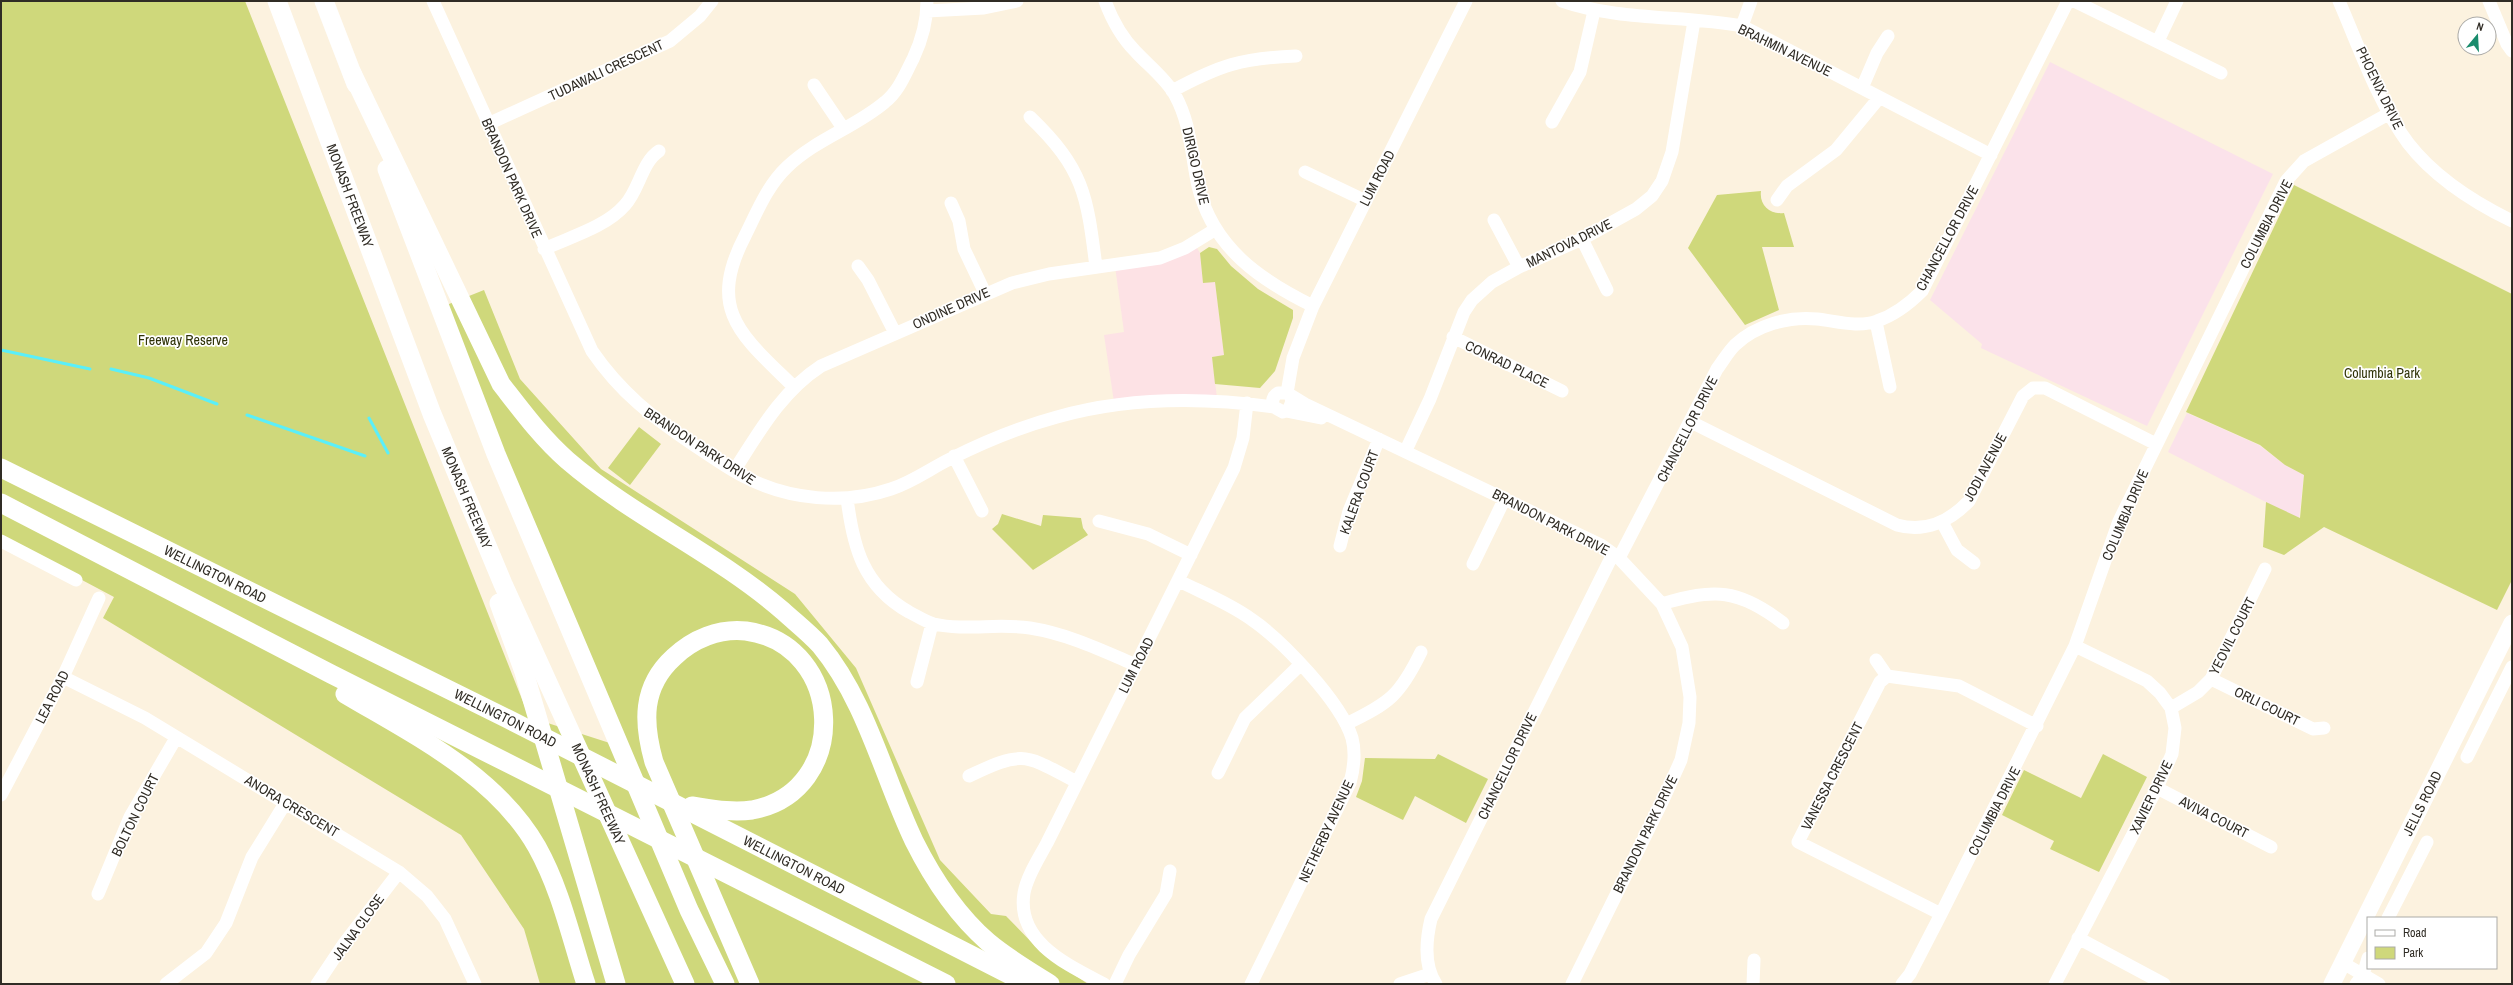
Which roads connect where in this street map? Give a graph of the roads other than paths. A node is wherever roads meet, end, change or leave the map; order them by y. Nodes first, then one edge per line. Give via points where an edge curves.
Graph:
1 (277, 1) edge
2 (324, 1) edge
3 (433, 1) edge
4 (712, 1) edge
5 (1017, 1) edge
6 (1105, 1) edge
7 (1465, 1) edge
8 (1562, 1) edge
9 (1752, 1) edge
10 (2068, 1) edge
11 (2074, 1) edge
12 (2177, 1) edge
13 (2339, 1) edge
14 (2489, 1) edge
15 (927, 6) edge
16 (1610, 6) edge
17 (1594, 11) junction
18 (1694, 21) junction
19 (1742, 26) junction
20 (1888, 36) dead end
21 (2158, 41) junction
22 (2512, 51) edge
23 (1296, 56) dead end
24 (352, 73) junction
25 (2221, 73) dead end
26 (814, 85) dead end
27 (1862, 88) junction
28 (1172, 91) junction
29 (1879, 98) junction
30 (2390, 113) junction
31 (1030, 117) dead end
32 (1552, 122) dead end
33 (488, 124) junction
34 (843, 128) junction
35 (659, 151) dead end
36 (1991, 155) junction
37 (1305, 172) dead end
38 (1777, 200) dead end
39 (1366, 201) junction
40 (951, 203) dead end
41 (1494, 220) dead end
42 (2512, 221) edge
43 (1216, 229) junction
44 (1582, 239) junction
45 (544, 249) junction
46 (858, 266) dead end
47 (1096, 267) junction
48 (1519, 267) junction
49 (1607, 290) dead end
50 (984, 293) junction
51 (1313, 306) junction
52 (1876, 322) junction
53 (895, 333) junction
54 (1453, 337) junction
55 (794, 387) junction
56 (1890, 387) dead end
57 (1562, 390) dead end
58 (1281, 400) junction
59 (1247, 403) junction
60 (432, 414) junction
61 (1691, 422) junction
62 (1379, 438) junction
63 (2156, 444) junction
64 (1406, 450) junction
65 (954, 456) junction
66 (1, 468) edge
67 (734, 471) junction
68 (847, 498) junction
69 (1505, 498) junction
70 (1, 504) edge
71 (982, 511) dead end
72 (1099, 521) dead end
73 (1942, 522) junction
74 (1, 541) edge
75 (1340, 546) dead end
76 (1191, 555) junction
77 (1616, 556) junction
78 (1974, 563) dead end
79 (1473, 564) dead end
80 (2265, 569) dead end
81 (76, 580) dead end
82 (1179, 581) junction
83 (99, 598) dead end
84 (1662, 604) junction
85 (228, 621) junction
86 (1783, 623) dead end
87 (2512, 623) edge
88 (932, 624) junction
89 (2076, 646) junction
90 (1421, 652) dead end
91 (1876, 660) dead end
92 (1136, 665) junction
93 (1300, 665) junction
94 (2512, 667) edge
95 (1887, 676) junction
96 (63, 677) junction
97 (2211, 679) junction
98 (917, 682) dead end
99 (2477, 693) junction
100 (2495, 702) junction
101 (2171, 708) junction
102 (1346, 724) junction
103 (2037, 726) junction
104 (2324, 728) dead end
105 (176, 738) junction
106 (2467, 757) dead end
107 (1218, 773) dead end
108 (969, 776) dead end
109 (1077, 782) junction
110 (2157, 788) junction
111 (1, 795) edge
112 (286, 802) junction
113 (698, 811) junction
114 (2427, 842) dead end
115 (2271, 846) dead end
116 (1170, 871) dead end
117 (399, 872) junction
118 (98, 894) dead end
119 (1941, 914) junction
120 (2389, 917) edge
121 (2078, 938) junction
122 (1754, 960) dead end
123 (2367, 960) edge
124 (2343, 963) junction
125 (1433, 979) edge
126 (2359, 979) edge
127 (1576, 983) edge
128 (166, 984) edge
129 (318, 984) edge
130 (475, 984) edge
131 (586, 984) edge
132 (616, 984) edge
133 (685, 984) edge
134 (725, 984) edge
135 (750, 984) edge
136 (946, 984) edge
137 (1028, 984) edge
138 (1050, 984) edge
139 (1104, 984) edge
140 (1115, 984) edge
141 (1251, 984) edge
142 (1400, 984) edge
143 (1753, 984) edge
144 (1902, 984) edge
145 (2055, 984) edge
146 (2164, 984) edge
147 (2332, 984) edge
148 (2379, 984) edge

1 - 60 highway, MONASH FREEWAY
2 - 24 highway
3 - 33 street, BRANDON PARK DRIVE
4 - 33 street, TUDAWALI CRESCENT via 700,16 670,41
5 - 15 street via 984,8
6 - 28 street, DIRIGO DRIVE via 1124,37
7 - 39 street, LUM ROAD
8 - 17 street, BRAHMIN AVENUE
9 - 19 street
10 - 36 street, CHANCELLOR DRIVE
11 - 21 street
12 - 21 street
13 - 30 street, PHOENIX DRIVE
14 - 22 street
15 - 34 street via 920,42 896,90 881,106
16 - 17 street, BRAHMIN AVENUE
16 - 18 street, BRAHMIN AVENUE
17 - 32 street via 1580,72
18 - 19 street, BRAHMIN AVENUE
18 - 44 street, MANTOVA DRIVE via 1672,152 1662,181 1652,196 1636,209
19 - 27 street, BRAHMIN AVENUE
20 - 27 street via 1877,53
21 - 25 street
23 - 28 street via 1237,61 1213,69
24 - 134 highway via 418,254 496,454 689,910
24 - 138 highway via 498,377 533,427 567,460 607,490 760,591 819,644 842,677 863,717 914,840 941,886 959,911 988,942
26 - 34 street
27 - 29 street, BRAHMIN AVENUE
28 - 43 street, DIRIGO DRIVE via 1190,132 1204,206
29 - 36 street, BRAHMIN AVENUE
29 - 38 street via 1836,150 1787,186
30 - 42 street, PHOENIX DRIVE via 2408,142 2438,174 2463,193
30 - 63 street, COLUMBIA DRIVE via 2304,161 2286,181
31 - 47 street via 1061,150 1079,179 1088,208
33 - 45 street, BRANDON PARK DRIVE
34 - 55 street via 796,159 774,182 735,256 728,282 730,307 738,327 746,339
35 - 45 street via 652,158 632,196 618,212
36 - 52 street, CHANCELLOR DRIVE via 1922,291 1905,307
37 - 39 street
39 - 51 street, LUM ROAD
40 - 50 street via 959,221 964,249
41 - 48 street
43 - 47 street, ONDINE DRIVE via 1168,256
43 - 51 street, DIRIGO DRIVE via 1236,255 1261,278
44 - 48 street, MANTOVA DRIVE
44 - 49 street
45 - 67 street, BRANDON PARK DRIVE via 587,342 617,384 647,413
46 - 53 street
47 - 50 street, ONDINE DRIVE via 1038,276
48 - 54 street, MANTOVA DRIVE via 1492,282 1472,300
50 - 53 street, ONDINE DRIVE
51 - 58 street, LUM ROAD
52 - 56 street
52 - 61 street, CHANCELLOR DRIVE via 1844,324 1817,318 1790,319 1765,326 1736,344 1717,369
53 - 55 street, ONDINE DRIVE via 821,366
54 - 57 street, CONRAD PLACE
54 - 64 street, MANTOVA DRIVE via 1430,400
55 - 67 street, ONDINE DRIVE via 777,406
58 - 59 street, BRANDON PARK DRIVE
58 - 62 street, BRANDON PARK DRIVE
59 - 65 street, BRANDON PARK DRIVE via 1187,400 1103,406 1031,425
59 - 76 street, LUM ROAD via 1238,459
60 - 132 highway via 524,672
60 - 133 highway, MONASH FREEWAY via 503,584
61 - 73 street, JODI AVENUE via 1897,525 1924,528
61 - 77 street, CHANCELLOR DRIVE
62 - 64 street, BRANDON PARK DRIVE
62 - 75 street, KALERA COURT via 1349,511
63 - 73 street, JODI AVENUE via 2045,388 2033,388 2023,396 1969,501
63 - 89 street, COLUMBIA DRIVE via 2112,536
64 - 69 street, BRANDON PARK DRIVE
65 - 68 street, BRANDON PARK DRIVE via 899,486
65 - 71 street
66 - 113 highway, WELLINGTON ROAD via 675,803
67 - 68 street, BRANDON PARK DRIVE via 763,486 794,494
68 - 88 street via 852,537 868,574 893,601
69 - 77 street, BRANDON PARK DRIVE via 1585,536
69 - 79 street
70 - 85 highway
72 - 76 street via 1143,532
73 - 78 street via 1957,550
74 - 81 street
76 - 82 street, LUM ROAD
77 - 84 street, BRANDON PARK DRIVE
77 - 125 street, CHANCELLOR DRIVE via 1431,919 1427,936
80 - 97 street, YEOVIL COURT
82 - 92 street, LUM ROAD
82 - 93 street, NETHERBY AVENUE via 1250,617 1274,636
83 - 96 street, LEA ROAD
84 - 86 street via 1700,595 1728,594 1761,606
84 - 127 street, BRANDON PARK DRIVE via 1682,647 1690,697 1681,760
85 - 131 highway via 434,748 466,770 503,801 537,847 560,898
85 - 136 highway
87 - 99 main road, JELLS ROAD
88 - 92 street via 969,627 1009,626 1041,630 1081,641
88 - 98 street
89 - 101 street, XAVIER DRIVE via 2147,681
89 - 103 street, COLUMBIA DRIVE
90 - 102 street via 1398,693 1380,707
91 - 95 street
92 - 109 street, LUM ROAD
93 - 102 street, NETHERBY AVENUE
93 - 107 street via 1245,718
94 - 100 street
95 - 103 street via 1959,686
95 - 119 street, VANESSA CRESCENT via 1880,682 1798,842
96 - 105 street, ANORA CRESCENT via 145,718
96 - 111 street, LEA ROAD
97 - 101 street, YEOVIL COURT via 2198,692
97 - 104 street, ORLI COURT via 2313,728
99 - 100 street
99 - 124 main road, JELLS ROAD
100 - 106 street
101 - 110 street, XAVIER DRIVE via 2175,728 2172,754
102 - 141 street, NETHERBY AVENUE via 1354,750 1350,783
103 - 119 street, COLUMBIA DRIVE
105 - 112 street, ANORA CRESCENT
105 - 118 street, BOLTON COURT via 130,818
108 - 109 street via 1008,759 1023,757 1039,762
109 - 139 street, LUM ROAD via 1027,883 1023,904 1026,924 1036,939 1051,953
110 - 115 street, AVIVA COURT
110 - 121 street, XAVIER DRIVE
112 - 117 street, ANORA CRESCENT
112 - 128 street via 252,857 226,923 206,953
113 - 135 highway, WELLINGTON ROAD via 752,810 767,805 792,790 807,774 817,757 824,731 824,710 817,683 805,663 776,641 754,632 736,630 703,637 686,647 658,675 649,697 646,718 648,741 654,762
113 - 137 highway, WELLINGTON ROAD
114 - 120 street
116 - 140 street via 1166,894 1135,944
117 - 129 street, JALNA CLOSE via 343,945
117 - 130 street, ANORA CRESCENT via 427,896 445,919
119 - 144 street, COLUMBIA DRIVE
121 - 145 street, XAVIER DRIVE
121 - 146 street
122 - 143 street
123 - 126 street
124 - 126 street
124 - 147 main road, JELLS ROAD
125 - 142 street
126 - 148 street

